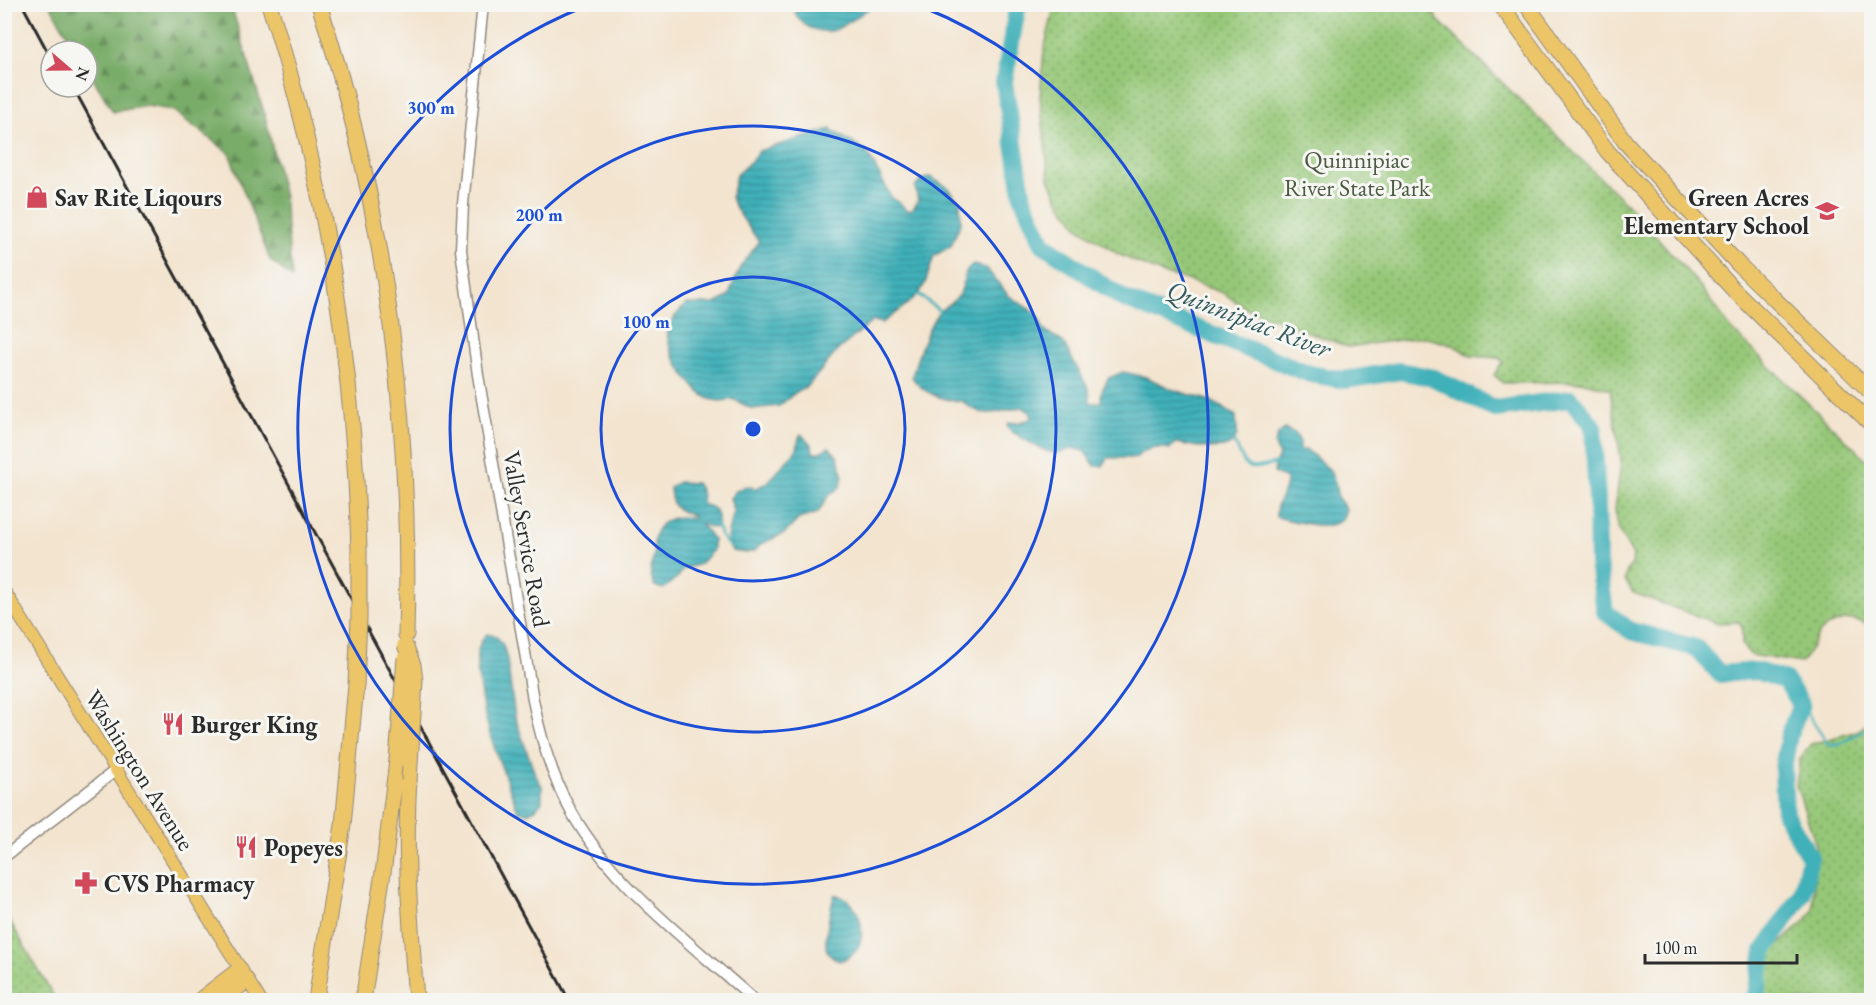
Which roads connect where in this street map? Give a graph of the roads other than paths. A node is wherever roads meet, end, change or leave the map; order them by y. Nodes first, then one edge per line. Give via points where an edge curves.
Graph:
1 (268, 4) edge
2 (319, 4) edge
3 (483, 4) edge
4 (1500, 4) edge
5 (1526, 4) edge
6 (1872, 393) edge
7 (1872, 425) edge
8 (4, 591) edge
9 (9, 610) edge
10 (406, 640) junction
11 (116, 770) junction
12 (4, 857) edge
13 (244, 975) junction
14 (200, 1000) edge
15 (221, 1000) edge
16 (260, 1000) edge
17 (316, 1000) edge
18 (363, 1000) edge
19 (416, 1000) edge
20 (754, 1000) edge

1 - 17 highway, bridge via 307,141 336,282 353,420 359,551 356,685 343,825
2 - 10 highway via 358,148 392,334 404,471
3 - 20 street, Valley Service Road via 461,258 543,744 572,812 610,867
4 - 7 highway via 1608,152 1732,288
5 - 6 highway via 1626,143 1739,265
8 - 9 main road, Washington Avenue
9 - 11 main road, Washington Avenue
10 - 18 highway, bridge via 398,760
10 - 19 highway, bridge via 415,681 406,833
11 - 12 street
11 - 13 main road, Washington Avenue
13 - 14 highway
13 - 15 highway
13 - 16 main road, Washington Avenue

